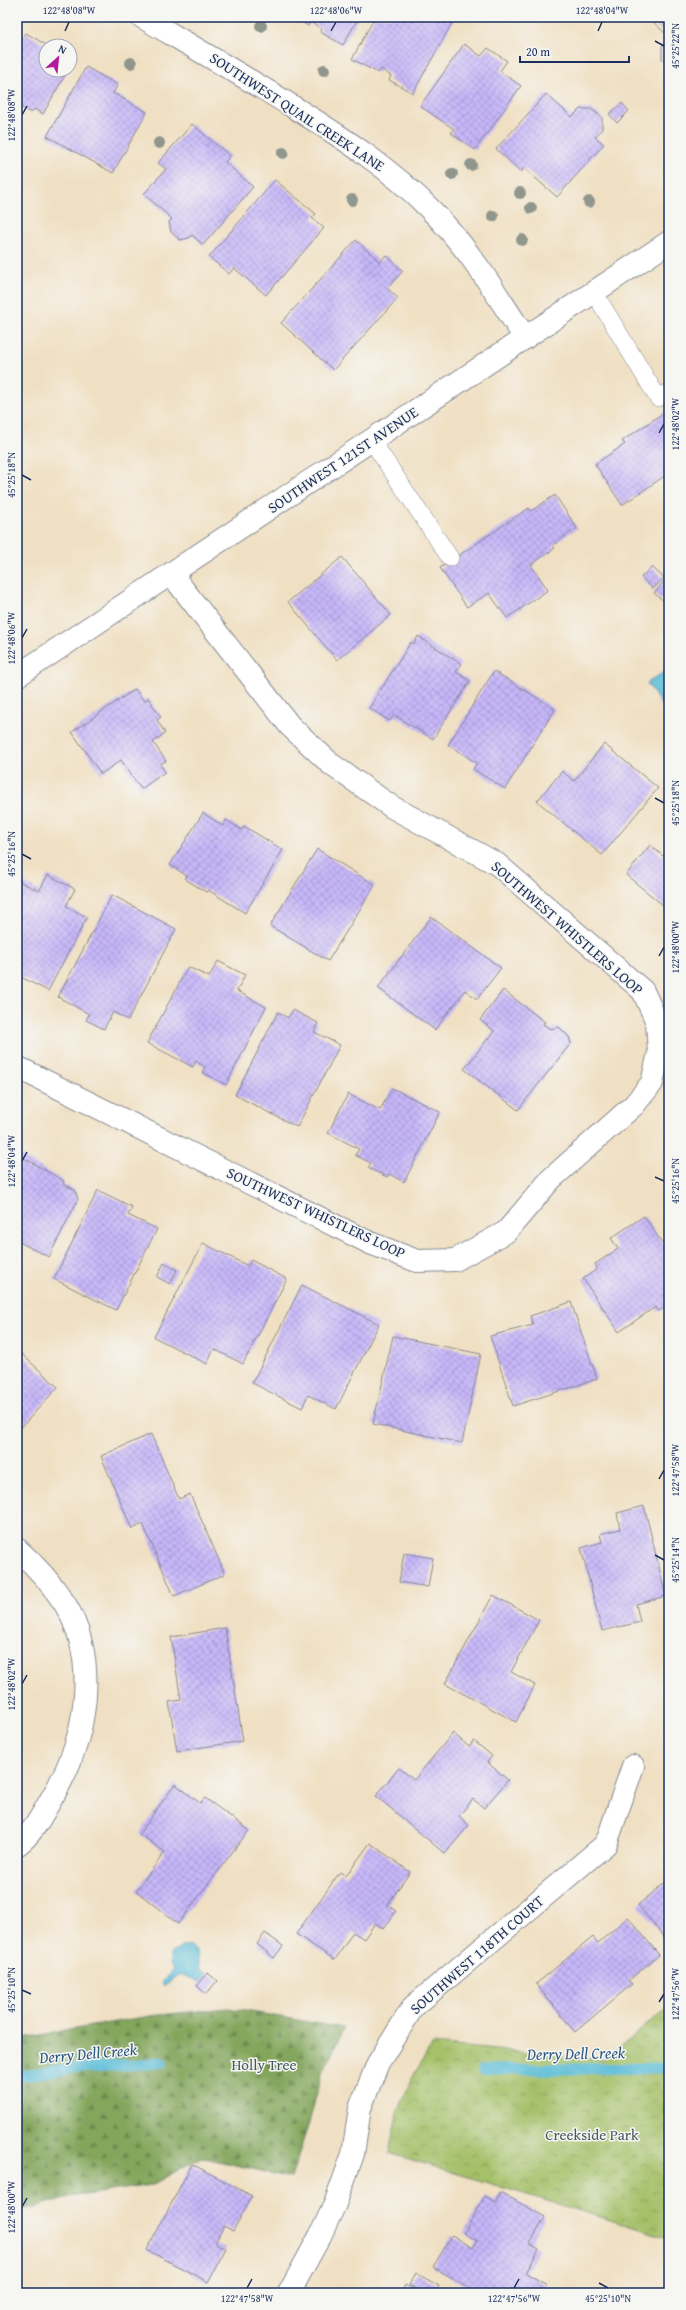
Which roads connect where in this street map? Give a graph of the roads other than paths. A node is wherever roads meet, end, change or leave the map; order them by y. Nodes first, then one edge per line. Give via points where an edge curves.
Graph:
1 (142, 17) edge
2 (669, 242) edge
3 (594, 292) junction
4 (525, 338) junction
5 (669, 392) edge
6 (372, 440) junction
7 (450, 558) dead end
8 (172, 575) junction
9 (17, 676) edge
10 (663, 1019) edge
11 (17, 1067) edge
12 (17, 1549) edge
13 (633, 1766) dead end
14 (17, 1845) edge
15 (289, 2293) edge

1 - 4 street, SOUTHWEST QUAIL CREEK LANE via 344,138 390,172 431,210 479,268
2 - 3 street, SOUTHWEST 121ST AVENUE
3 - 4 street, SOUTHWEST 121ST AVENUE
3 - 5 lane via 658,398
4 - 6 street, SOUTHWEST 121ST AVENUE
6 - 7 lane
6 - 8 street, SOUTHWEST 121ST AVENUE
8 - 9 street, SOUTHWEST 121ST AVENUE
8 - 10 street, SOUTHWEST WHISTLERS LOOP via 290,726 332,765 392,807 497,864 643,991
10 - 11 street, SOUTHWEST WHISTLERS LOOP via 652,1083 634,1105 551,1179 506,1232 455,1260 417,1261 370,1243
12 - 14 street via 32,1563 65,1604 77,1632 85,1685 78,1742 66,1774 38,1821
13 - 15 street, SOUTHWEST 118TH COURT via 606,1844 413,2007 378,2064 360,2108 353,2154 335,2204

